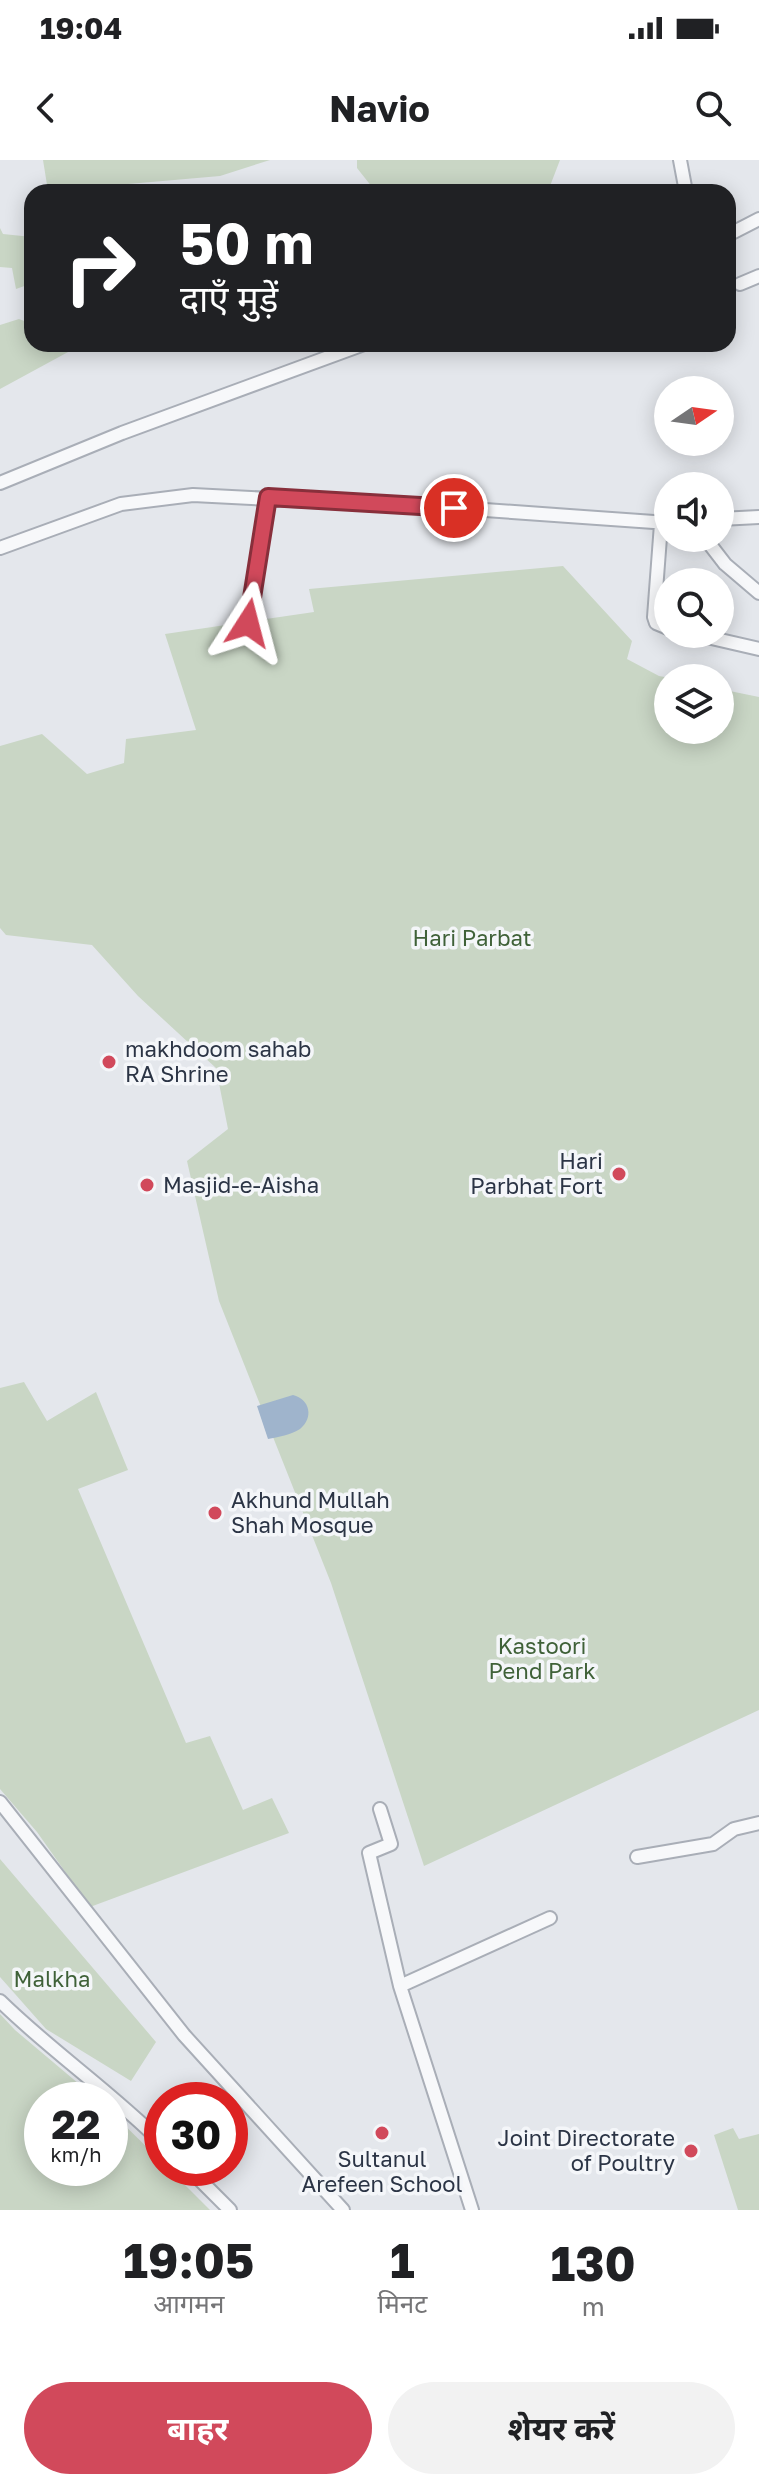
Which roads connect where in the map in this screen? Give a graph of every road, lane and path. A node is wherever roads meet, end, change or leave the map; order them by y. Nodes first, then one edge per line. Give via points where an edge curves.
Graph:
1 (680, 160) edge
2 (684, 184) edge
3 (759, 219) edge
4 (736, 231) edge
5 (759, 276) edge
6 (740, 284) dead end
7 (342, 352) edge
8 (0, 483) edge
9 (268, 497) junction
10 (759, 517) edge
11 (734, 518) edge
12 (654, 523) edge
13 (0, 548) edge
14 (716, 552) edge
15 (759, 593) edge
16 (248, 623) dead end
17 (734, 643) edge
18 (759, 649) edge
19 (0, 1802) edge
20 (380, 1809) dead end
21 (759, 1823) edge
22 (637, 1857) dead end
23 (550, 1918) dead end
24 (400, 1986) junction
25 (0, 2001) edge
26 (144, 2125) edge
27 (206, 2186) edge
28 (230, 2210) edge
29 (343, 2210) edge
30 (472, 2210) edge

1 - 2 street
3 - 4 street
5 - 6 street
7 - 8 street
9 - 12 street
9 - 13 street via 193,495 121,504
9 - 16 street
10 - 11 street
14 - 15 street
17 - 18 street
19 - 29 street via 184,2035
20 - 24 street via 391,1844 369,1853
21 - 22 street via 734,1829 713,1844
23 - 24 street
24 - 30 street
25 - 26 street
27 - 28 street

